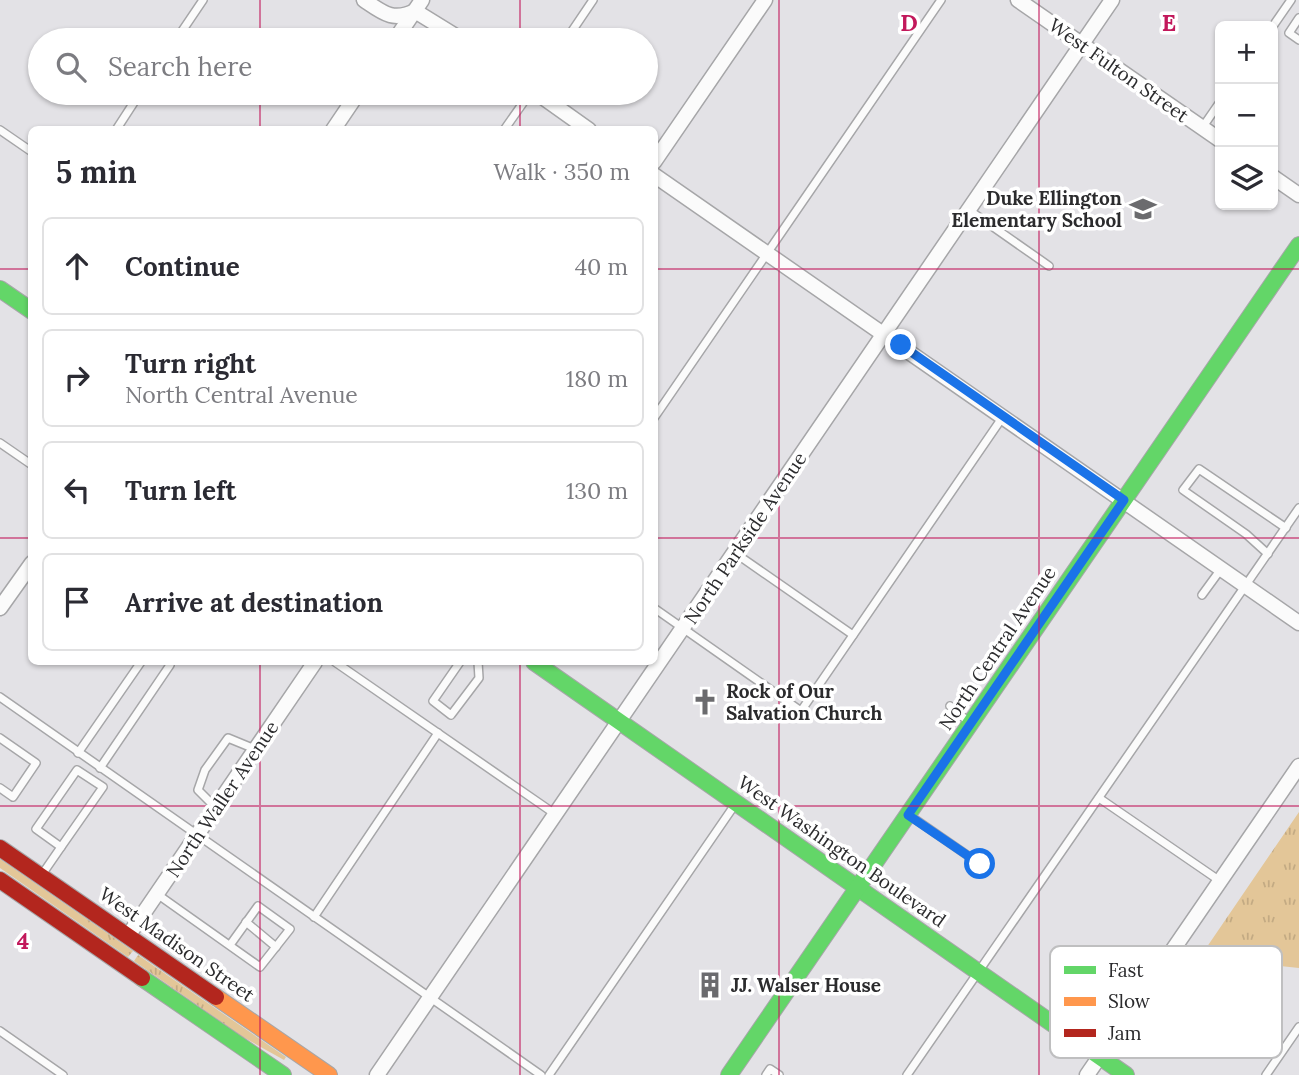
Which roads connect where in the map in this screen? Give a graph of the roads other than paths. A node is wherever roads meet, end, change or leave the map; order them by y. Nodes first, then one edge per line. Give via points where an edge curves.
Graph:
1 (203, 0) edge
2 (364, 0) edge
3 (593, 0) edge
4 (765, 0) edge
5 (941, 0) edge
6 (1018, 0) edge
7 (1112, 0) edge
8 (1291, 0) edge
9 (416, 4) edge
10 (1299, 18) edge
11 (1276, 21) edge
12 (184, 28) edge
13 (402, 28) edge
14 (447, 28) edge
15 (574, 28) edge
16 (1299, 40) edge
17 (1082, 44) junction
18 (133, 105) edge
19 (350, 105) edge
20 (522, 105) edge
21 (554, 105) edge
22 (1215, 109) edge
23 (119, 126) edge
24 (336, 126) edge
25 (508, 126) edge
26 (583, 126) edge
27 (1202, 128) junction
28 (0, 130) edge
29 (1215, 137) edge
30 (28, 149) edge
31 (658, 156) edge
32 (658, 178) edge
33 (1278, 180) edge
34 (1299, 195) edge
35 (969, 210) junction
36 (1299, 244) edge
37 (768, 253) junction
38 (1049, 266) dead end
39 (0, 289) edge
40 (28, 308) edge
41 (884, 334) junction
42 (658, 412) edge
43 (1003, 416) junction
44 (0, 443) edge
45 (28, 462) edge
46 (1124, 500) junction
47 (1299, 508) edge
48 (1286, 528) junction
49 (735, 552) junction
50 (1268, 554) junction
51 (28, 569) edge
52 (1222, 569) junction
53 (1246, 586) junction
54 (1202, 594) dead end
55 (0, 608) edge
56 (658, 611) edge
57 (1299, 623) edge
58 (683, 628) junction
59 (853, 635) junction
60 (139, 665) edge
61 (170, 665) dead end
62 (314, 665) edge
63 (339, 665) edge
64 (458, 665) edge
65 (478, 665) edge
66 (538, 665) edge
67 (658, 665) edge
68 (658, 665) edge
69 (0, 697) edge
70 (950, 706) dead end
71 (620, 721) junction
72 (971, 724) junction
73 (438, 733) junction
74 (0, 738) edge
75 (256, 749) junction
76 (78, 753) junction
77 (1299, 766) edge
78 (100, 768) junction
79 (0, 788) edge
80 (1099, 798) junction
81 (736, 802) junction
82 (216, 807) junction
83 (556, 814) junction
84 (908, 815) junction
85 (196, 836) junction
86 (61, 846) junction
87 (0, 848) edge
88 (980, 864) dead end
89 (41, 876) junction
90 (0, 880) edge
91 (1220, 881) junction
92 (858, 887) junction
93 (156, 894) junction
94 (314, 917) junction
95 (246, 922) junction
96 (128, 936) junction
97 (230, 946) junction
98 (1175, 946) edge
99 (276, 947) junction
100 (978, 971) junction
101 (430, 998) junction
102 (1050, 1021) edge
103 (1299, 1027) edge
104 (0, 1031) edge
105 (1282, 1052) edge
106 (1099, 1058) edge
107 (1103, 1058) edge
108 (1278, 1058) edge
109 (734, 1073) edge
110 (64, 1075) edge
111 (283, 1075) edge
112 (329, 1075) edge
113 (377, 1075) edge
114 (541, 1075) edge
115 (549, 1075) edge
116 (765, 1075) edge
117 (779, 1075) edge
118 (908, 1075) edge
119 (1087, 1075) edge
120 (1126, 1075) edge
121 (1266, 1075) edge

1 - 12 lane
2 - 9 street via 401,18
3 - 15 lane
4 - 31 street
5 - 37 lane
6 - 17 street, West Fulton Street
7 - 17 street, North Parkside Avenue
8 - 11 lane
9 - 13 street
9 - 14 street
10 - 16 lane via 1289,33
17 - 27 street, West Fulton Street
17 - 35 street, North Parkside Avenue
18 - 23 lane
19 - 24 street
20 - 25 lane
21 - 26 street
22 - 27 lane
27 - 29 street, West Fulton Street
28 - 30 lane
32 - 37 street
33 - 34 street
35 - 38 lane
35 - 41 street, North Parkside Avenue
36 - 46 street, North Central Avenue
37 - 41 street
37 - 42 lane
39 - 40 street
41 - 43 street
41 - 49 street, North Parkside Avenue
43 - 46 street
43 - 59 lane
44 - 45 lane
46 - 52 street
46 - 72 street, North Central Avenue
47 - 48 lane
48 - 50 lane
48 - 50 lane via 1199,469 1183,490
49 - 58 street, North Parkside Avenue
49 - 59 lane
50 - 53 lane
51 - 55 street
52 - 53 street
52 - 54 lane
53 - 57 street
53 - 80 lane
56 - 58 lane
58 - 59 lane via 801,711
58 - 68 street, North Parkside Avenue
60 - 76 lane
61 - 78 lane
62 - 75 street, North Waller Avenue
63 - 73 lane
64 - 65 lane via 433,701 452,715 479,678
66 - 71 street, West Washington Boulevard
67 - 71 street, North Parkside Avenue
69 - 76 lane
70 - 72 lane
71 - 81 street, West Washington Boulevard
71 - 83 street, North Parkside Avenue
72 - 84 street, North Central Avenue
73 - 83 lane
73 - 94 lane
74 - 79 lane via 36,763 13,797
75 - 82 street, North Waller Avenue
75 - 82 lane via 228,738 205,770 198,790
76 - 78 lane
77 - 91 street
78 - 85 lane
80 - 91 lane
80 - 100 lane
81 - 92 street, West Washington Boulevard
81 - 115 lane
82 - 85 street, North Waller Avenue
83 - 101 street, North Parkside Avenue
84 - 88 lane
84 - 92 street, North Central Avenue
85 - 93 street, North Waller Avenue
85 - 94 lane
86 - 86 lane via 103,787 77,770 36,829
86 - 89 lane
87 - 89 street, West Madison Street
89 - 96 street, West Madison Street
90 - 111 street
91 - 98 street
92 - 100 street, West Washington Boulevard
92 - 109 street, North Central Avenue
93 - 96 street, North Waller Avenue
93 - 97 lane
94 - 101 lane
95 - 97 lane
95 - 99 lane
95 - 99 lane via 258,906 290,929
96 - 112 street, West Madison Street
97 - 99 lane via 260,967
100 - 102 street, West Washington Boulevard
100 - 118 lane
101 - 113 street, North Parkside Avenue
101 - 114 lane
103 - 105 lane
104 - 110 lane
106 - 119 street
107 - 120 street, West Washington Boulevard
108 - 121 lane
116 - 117 lane via 770,1069

